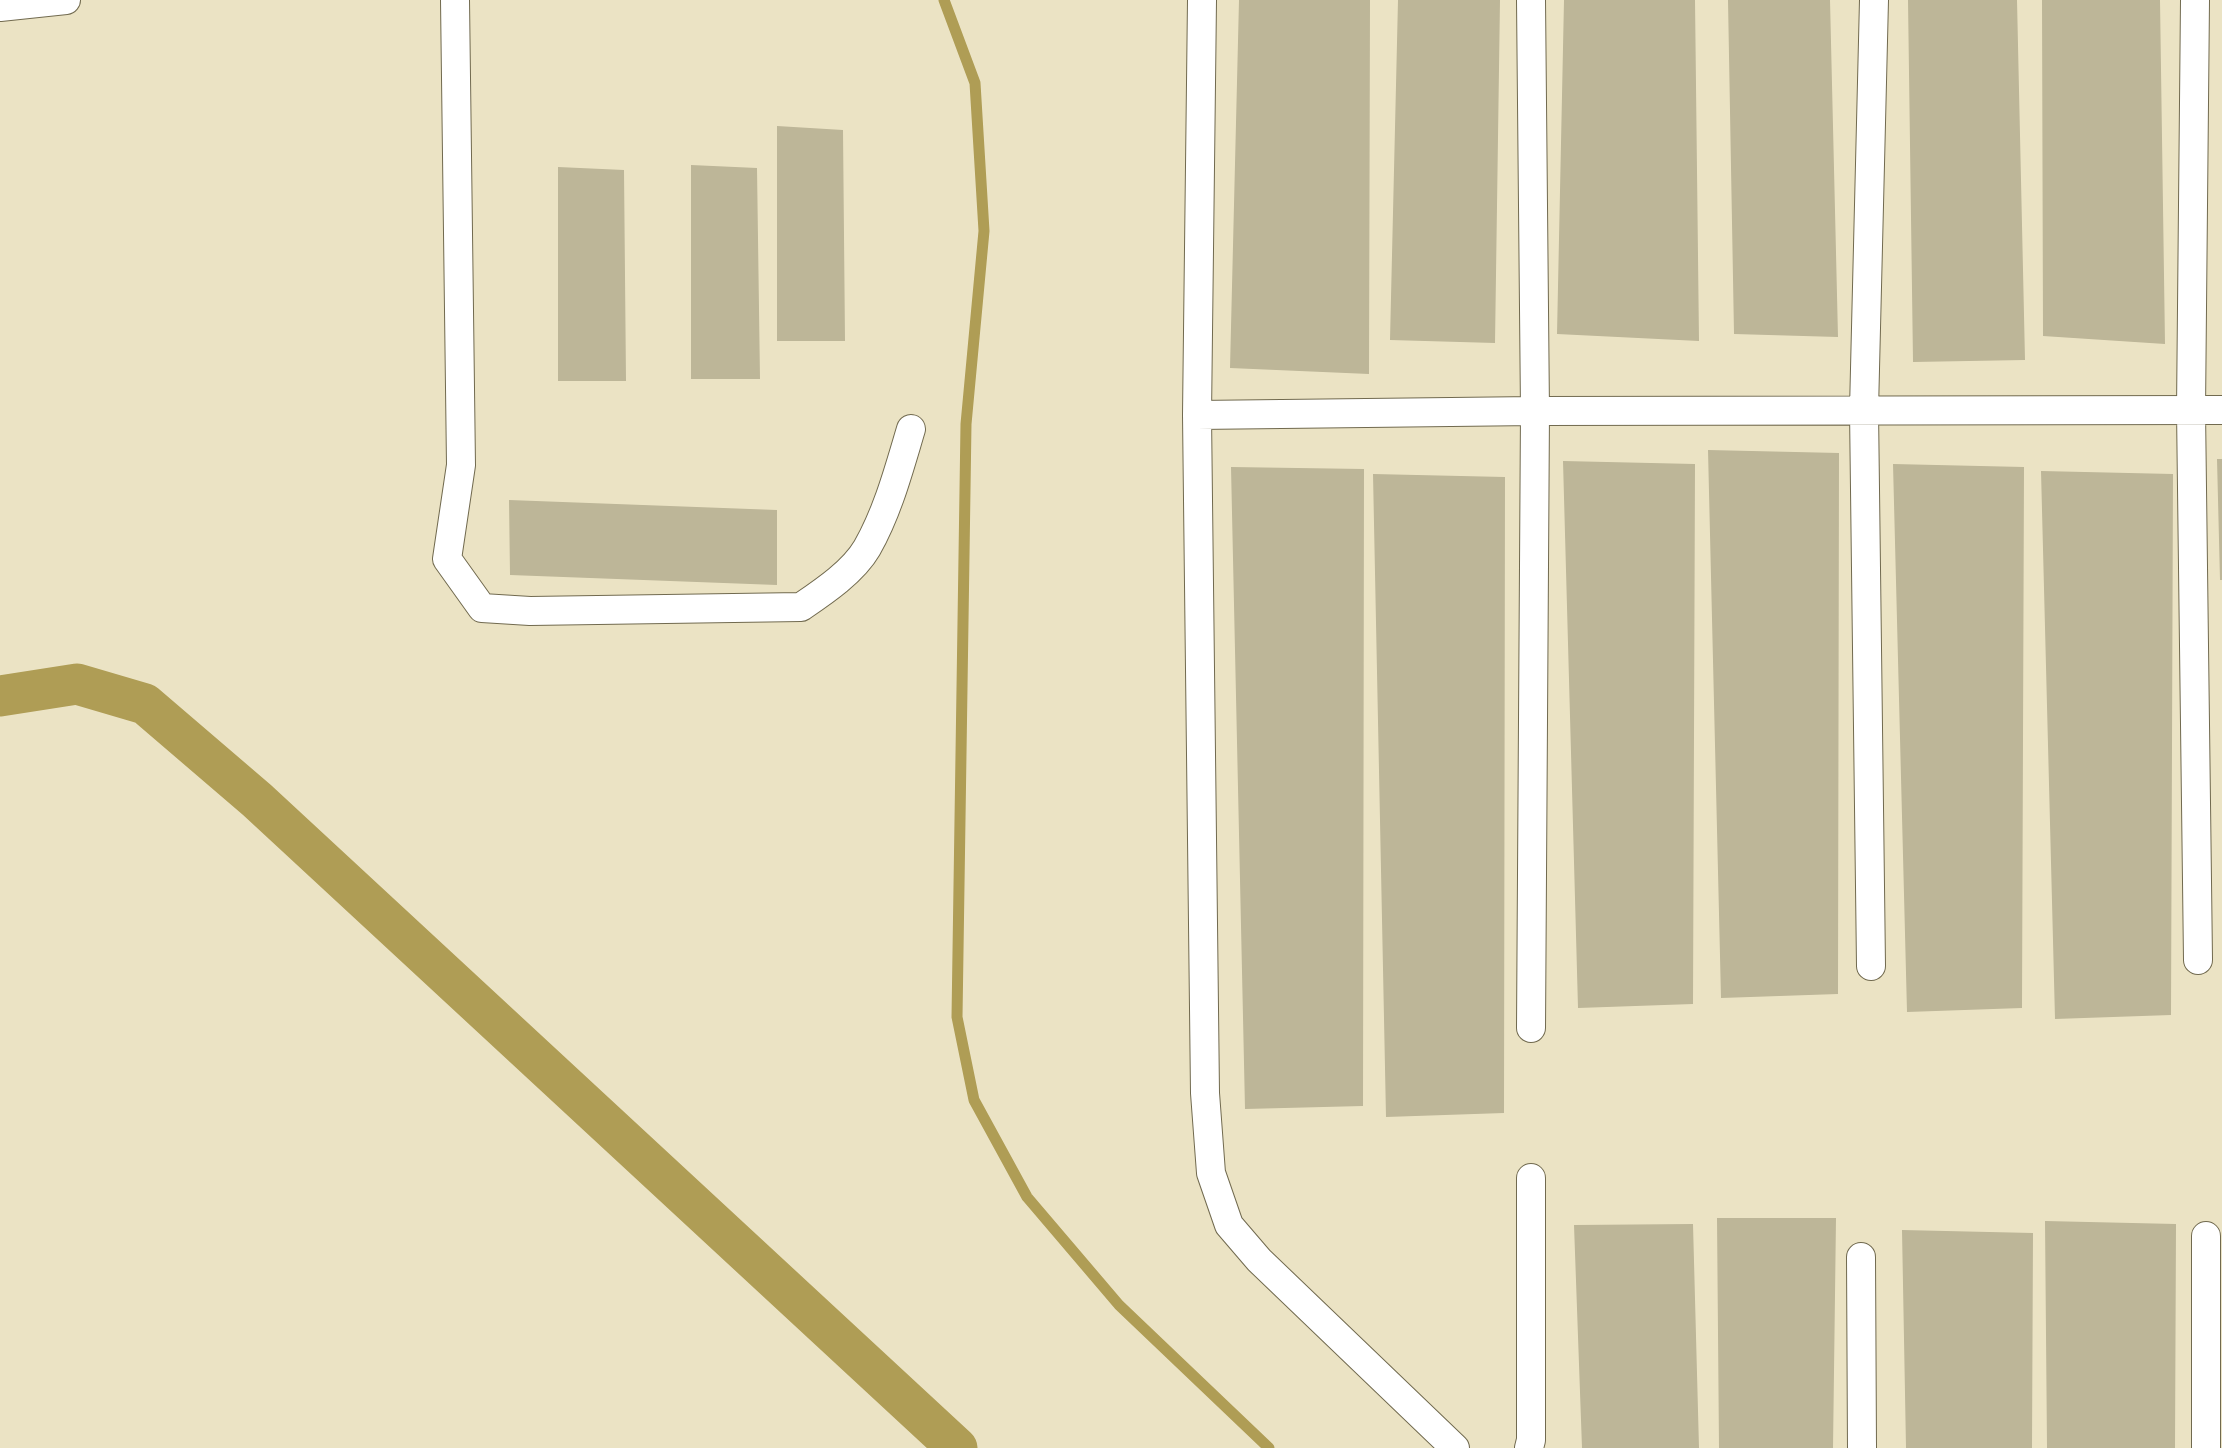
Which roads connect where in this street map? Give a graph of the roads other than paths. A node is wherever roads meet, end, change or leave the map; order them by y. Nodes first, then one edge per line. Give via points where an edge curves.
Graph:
1 (66, 0) edge
2 (456, 0) edge
3 (1202, 0) edge
4 (1531, 0) edge
5 (1874, 0) edge
6 (2195, 0) edge
7 (0, 7) edge
8 (1864, 410) junction
9 (2191, 410) junction
10 (2222, 410) edge
11 (1535, 411) junction
12 (1197, 415) junction
13 (911, 429) dead end
14 (2198, 960) dead end
15 (1871, 966) dead end
16 (1531, 1028) dead end
17 (1531, 1178) dead end
18 (2206, 1236) dead end
19 (1861, 1257) dead end
20 (1455, 1448) edge
21 (1529, 1448) edge
22 (1862, 1448) edge
23 (2206, 1448) edge

1 - 7 street
2 - 13 street via 461,465 447,560 482,608 530,611 801,607 833,585 866,550 889,501
3 - 12 street
4 - 11 street
5 - 8 street
6 - 9 street
8 - 9 street
8 - 11 street
8 - 15 street
9 - 10 street
9 - 14 street
11 - 12 street
11 - 16 street
12 - 20 street via 1205,1093 1211,1173 1229,1225 1259,1260
17 - 21 street
18 - 23 street
19 - 22 street

